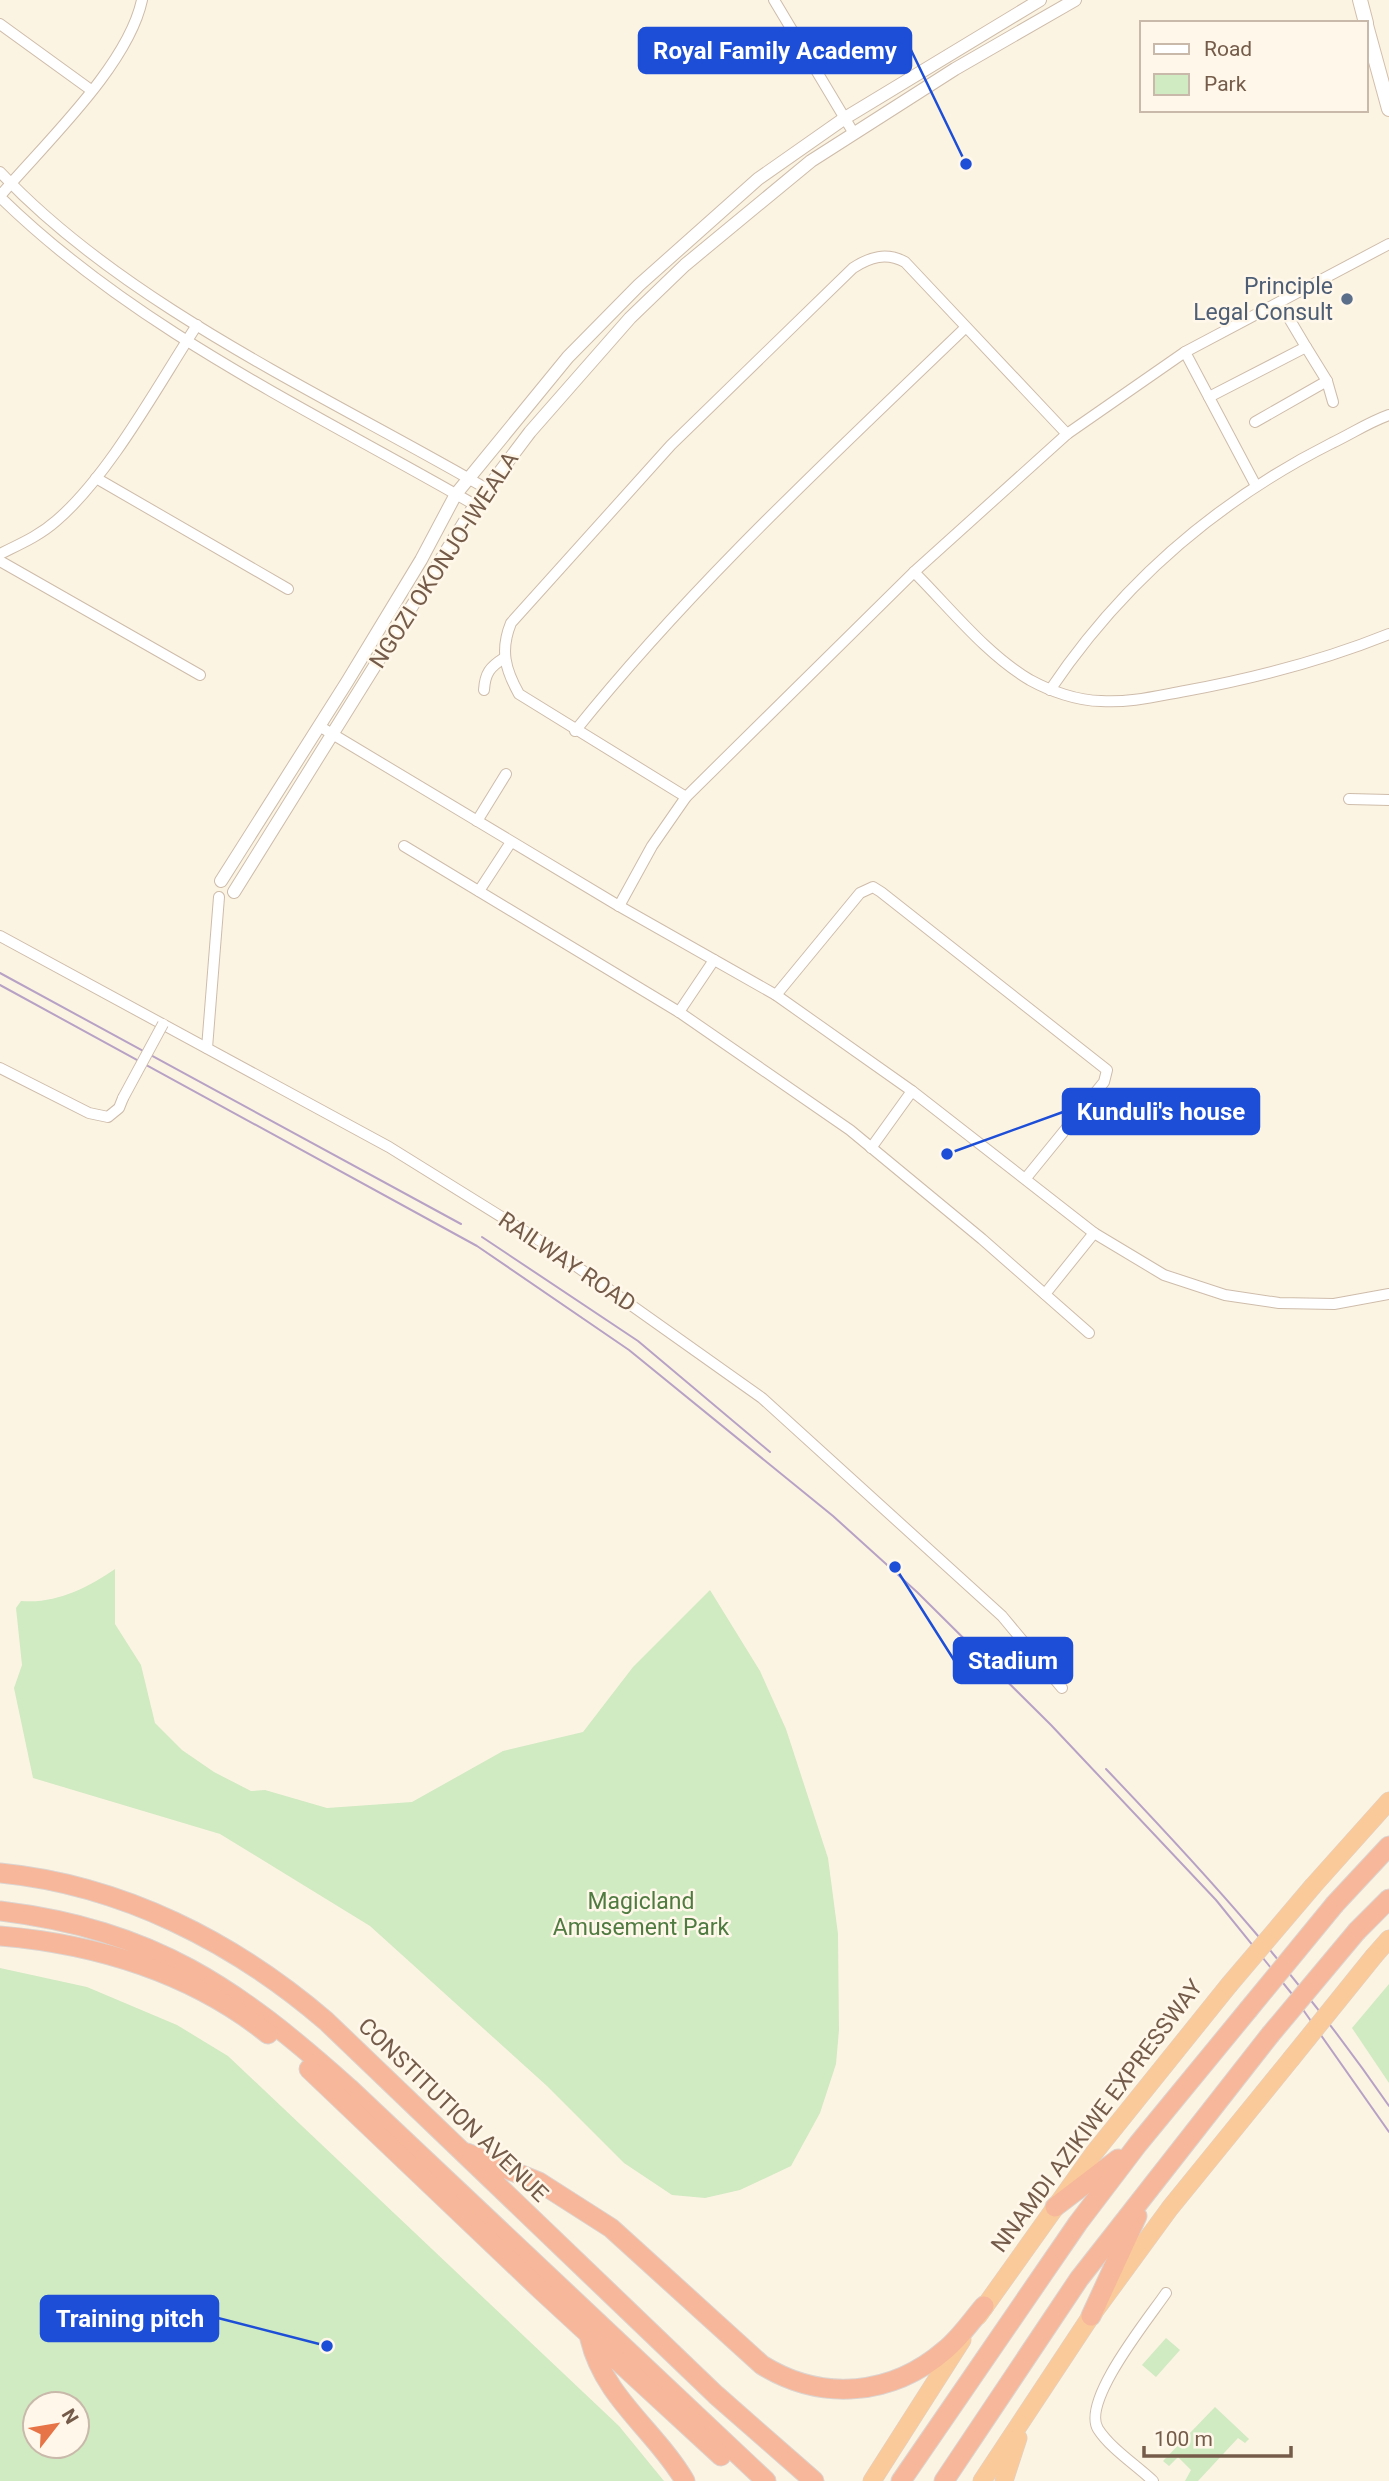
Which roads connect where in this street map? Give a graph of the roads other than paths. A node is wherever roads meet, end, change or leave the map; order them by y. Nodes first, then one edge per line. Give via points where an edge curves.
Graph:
1 (142, 0) edge
2 (774, 0) edge
3 (1040, 0) edge
4 (1075, 0) edge
5 (1360, 0) edge
6 (1365, 21) edge
7 (0, 24) edge
8 (1368, 29) edge
9 (1384, 72) edge
10 (91, 90) junction
11 (1389, 108) edge
12 (845, 118) junction
13 (853, 132) junction
14 (0, 172) edge
15 (11, 183) junction
16 (0, 197) edge
17 (1389, 244) edge
18 (1290, 320) dead end
19 (197, 325) junction
20 (965, 328) junction
21 (186, 341) junction
22 (1306, 347) junction
23 (1185, 352) junction
24 (1327, 382) junction
25 (1209, 397) junction
26 (1333, 402) dead end
27 (1389, 415) edge
28 (1255, 422) dead end
29 (1067, 434) junction
30 (96, 478) junction
31 (468, 478) junction
32 (1255, 484) junction
33 (487, 489) junction
34 (456, 494) junction
35 (475, 505) junction
36 (0, 554) edge
37 (0, 561) edge
38 (914, 572) junction
39 (288, 589) dead end
40 (1389, 634) edge
41 (505, 658) junction
42 (200, 675) dead end
43 (484, 690) dead end
44 (1050, 690) junction
45 (319, 726) junction
46 (575, 731) junction
47 (333, 734) junction
48 (506, 774) dead end
49 (685, 797) junction
50 (1349, 799) dead end
51 (1389, 800) edge
52 (477, 821) junction
53 (511, 842) junction
54 (404, 846) dead end
55 (221, 881) joint
56 (479, 891) junction
57 (234, 892) joint
58 (219, 897) junction
59 (619, 906) junction
60 (0, 936) edge
61 (714, 960) junction
62 (776, 995) junction
63 (679, 1012) junction
64 (163, 1024) junction
65 (206, 1048) junction
66 (0, 1068) edge
67 (912, 1091) junction
68 (871, 1148) junction
69 (1026, 1178) junction
70 (1094, 1233) junction
71 (1045, 1294) junction
72 (1389, 1294) edge
73 (1089, 1333) dead end
74 (1062, 1688) dead end
75 (1389, 1801) edge
76 (1389, 1846) edge
77 (0, 1873) edge
78 (1389, 1899) edge
79 (0, 1911) edge
80 (47, 1917) junction
81 (0, 1936) edge
82 (1389, 1939) edge
83 (143, 1964) junction
84 (1138, 2144) junction
85 (459, 2150) junction
86 (1153, 2182) junction
87 (1055, 2207) junction
88 (553, 2290) junction
89 (1166, 2293) dead end
90 (984, 2306) junction
91 (1091, 2316) junction
92 (586, 2324) junction
93 (1030, 2405) junction
94 (685, 2481) edge
95 (748, 2481) edge
96 (766, 2481) edge
97 (814, 2481) edge
98 (872, 2481) edge
99 (901, 2481) edge
100 (944, 2481) edge
101 (982, 2481) edge
102 (1004, 2481) edge
103 (1153, 2481) edge

1 - 10 street via 131,34
2 - 12 street
3 - 12 street, NGOZI OKONJO-IWEALA
4 - 13 street, NGOZI OKONJO-IWEALA
5 - 6 main road
7 - 10 street
8 - 9 main road
9 - 11 main road
10 - 15 street
12 - 13 street
12 - 31 street, NGOZI OKONJO-IWEALA via 758,179 639,285 568,357
13 - 33 street, NGOZI OKONJO-IWEALA via 757,203 639,309 530,432
14 - 15 street
15 - 16 street
15 - 19 street via 53,222
16 - 21 street via 143,313
17 - 23 street
18 - 22 street
19 - 21 street
19 - 31 street
20 - 29 street
20 - 41 street via 905,262 875,257 853,268 671,445 586,537 511,622 505,636
20 - 46 street via 720,565 625,668
21 - 30 street
21 - 34 street
22 - 24 street
22 - 25 street
23 - 25 street
23 - 29 street
24 - 26 street
24 - 28 street
25 - 32 street
27 - 32 street
29 - 38 street
30 - 36 street via 57,520
30 - 39 street
31 - 33 street
31 - 34 street, NGOZI OKONJO-IWEALA
32 - 44 street via 1171,551 1124,596 1082,643
33 - 35 street, NGOZI OKONJO-IWEALA
34 - 35 street
34 - 45 street, NGOZI OKONJO-IWEALA via 422,560
35 - 47 street, NGOZI OKONJO-IWEALA
37 - 42 street
38 - 44 street via 986,645
38 - 49 street
40 - 44 street via 1276,673 1149,698 1098,702
41 - 43 street via 491,666
41 - 46 street via 505,669 519,694
45 - 47 street
45 - 55 street, NGOZI OKONJO-IWEALA
46 - 49 street
47 - 52 street
47 - 57 street, NGOZI OKONJO-IWEALA
48 - 52 street
49 - 59 street
50 - 51 street
52 - 53 street
53 - 56 street
53 - 59 street
54 - 56 street
55 - 58 street
56 - 63 street
57 - 58 street
58 - 65 street
59 - 61 street
60 - 64 street, RAILWAY ROAD
61 - 62 street
61 - 63 street
62 - 67 street
62 - 69 street via 860,893 873,887 881,892 1107,1070 1104,1082
63 - 68 street
64 - 65 street, RAILWAY ROAD
64 - 66 street, bridge via 119,1108 108,1117 89,1113
65 - 74 street, RAILWAY ROAD via 389,1147 545,1244 762,1398 1002,1616
67 - 68 street
67 - 69 street
68 - 71 street
69 - 70 street
70 - 71 street
70 - 72 street via 1164,1275 1225,1295 1279,1303 1334,1304
71 - 73 street
75 - 87 highway, NNAMDI AZIKIWE EXPRESSWAY, bridge via 1229,1984
76 - 84 highway, bridge via 1335,1904
77 - 85 highway, CONSTITUTION AVENUE via 78,1887 140,1906 244,1959 286,1986 326,2021
78 - 86 highway, bridge via 1270,2035
79 - 80 highway
80 - 83 highway
80 - 88 highway via 151,1948 245,2001 349,2088
81 - 83 highway via 66,1943
82 - 91 highway, bridge via 1170,2208
83 - 88 highway via 198,1988 259,2027
84 - 87 highway
84 - 99 highway via 972,2372
85 - 90 highway via 539,2182 611,2228 762,2365 784,2379 833,2390 863,2389 910,2375 948,2348
85 - 97 highway, CONSTITUTION AVENUE via 716,2395
86 - 91 highway
86 - 100 highway via 1079,2279
87 - 90 highway, NNAMDI AZIKIWE EXPRESSWAY
88 - 92 highway
89 - 103 street via 1111,2376 1094,2414 1099,2430
90 - 98 highway, NNAMDI AZIKIWE EXPRESSWAY
91 - 93 highway
92 - 94 highway via 608,2384
92 - 95 highway
92 - 96 highway
93 - 101 highway
93 - 102 highway

